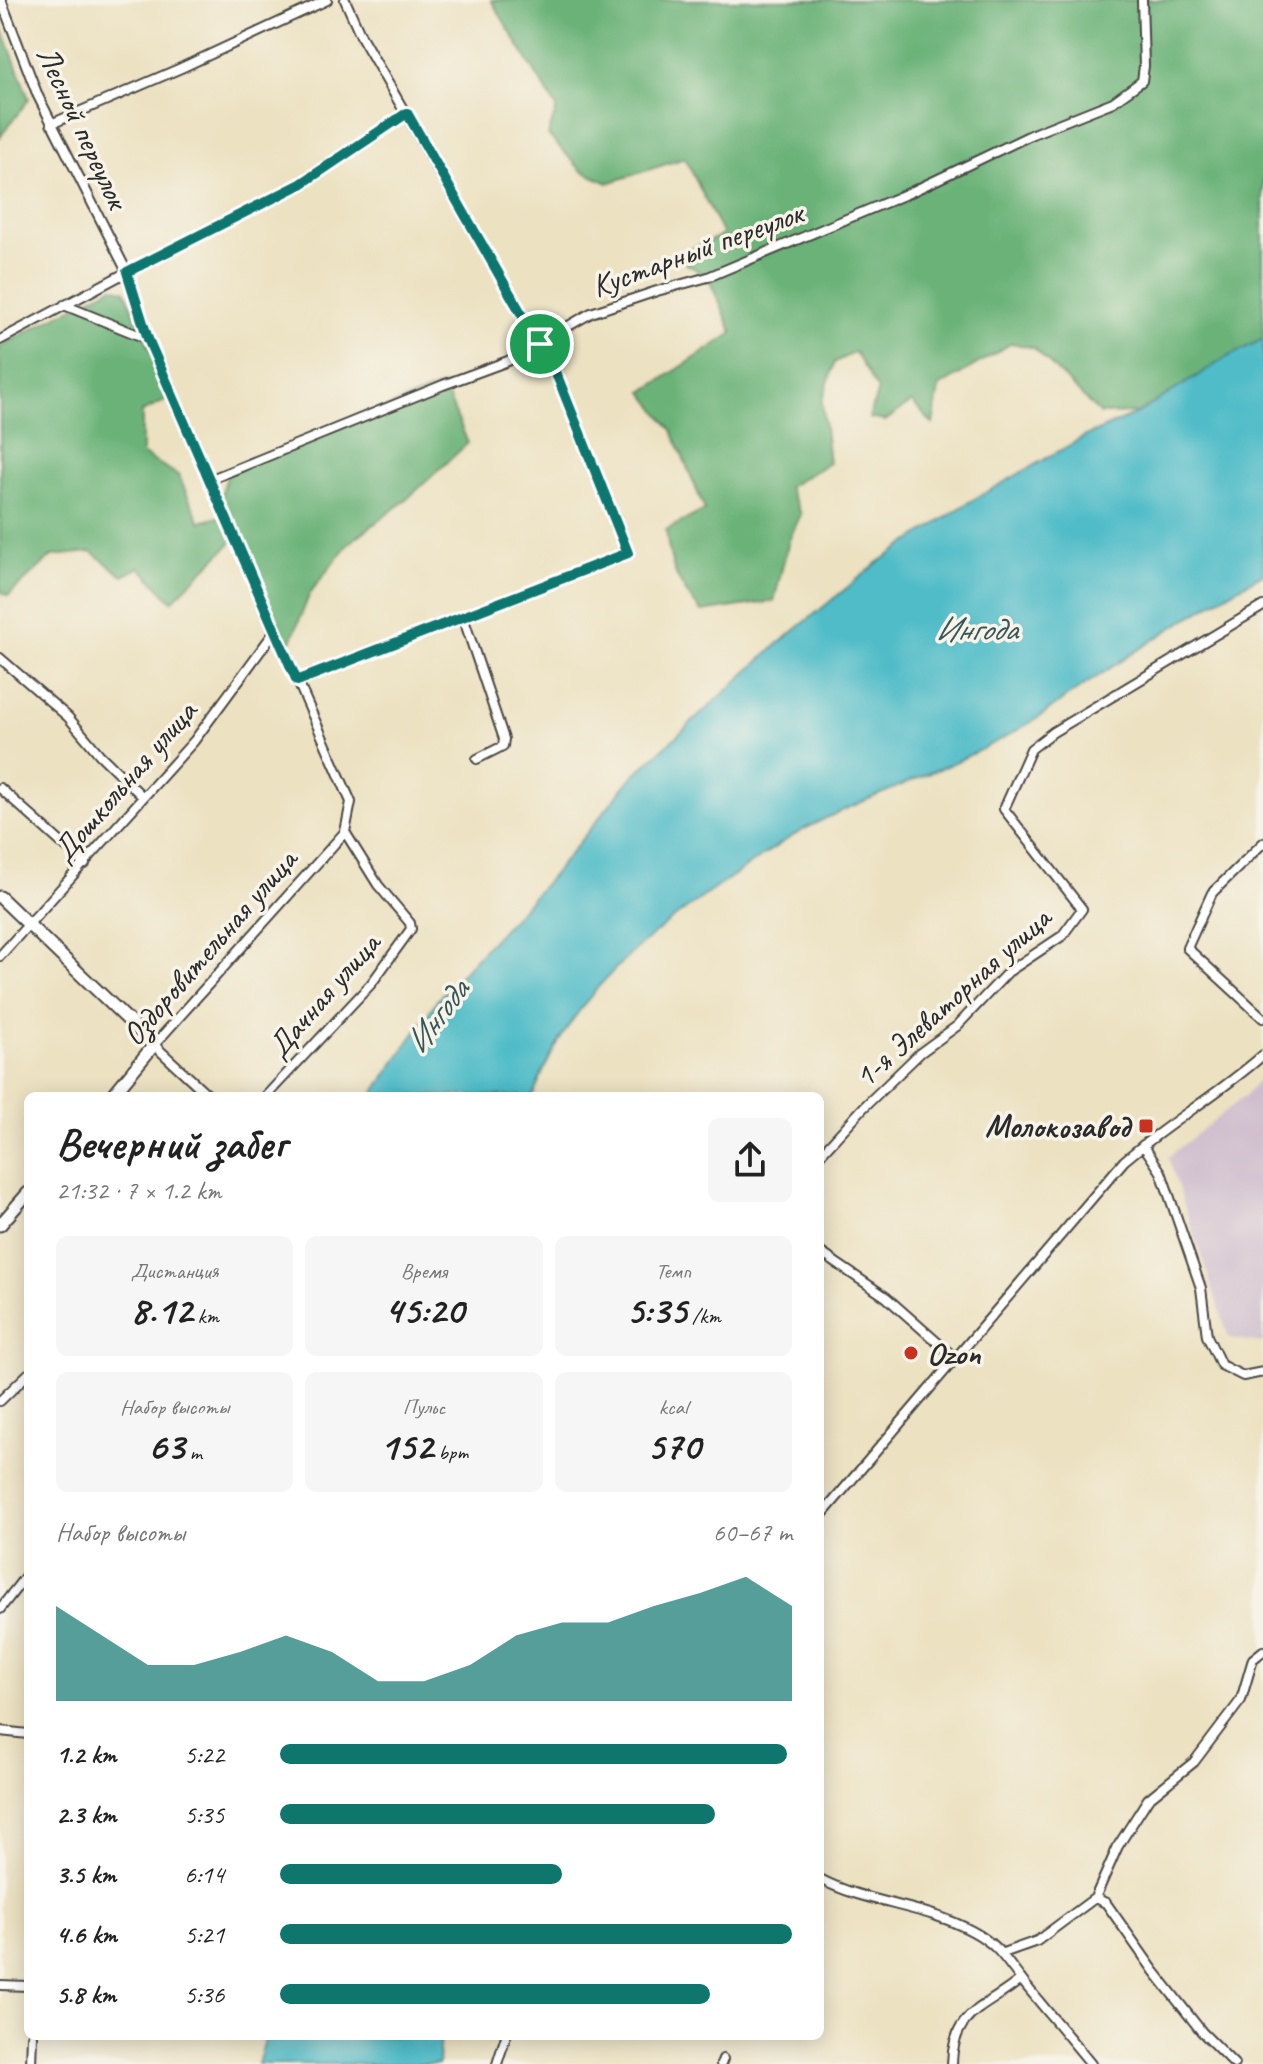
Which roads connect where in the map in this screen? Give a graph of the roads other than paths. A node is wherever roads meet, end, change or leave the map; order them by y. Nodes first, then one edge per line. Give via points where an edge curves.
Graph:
1 (1, 0) edge
2 (345, 0) edge
3 (1142, 0) edge
4 (320, 1) edge
5 (407, 113) junction
6 (51, 124) junction
7 (127, 272) junction
8 (64, 305) junction
9 (148, 339) junction
10 (0, 340) edge
11 (540, 344) junction
12 (209, 480) junction
13 (1263, 606) edge
14 (463, 617) junction
15 (275, 631) junction
16 (2, 664) edge
17 (297, 681) junction
18 (477, 759) dead end
19 (0, 788) edge
20 (143, 797) junction
21 (345, 832) junction
22 (1263, 843) edge
23 (85, 864) junction
24 (0, 897) edge
25 (29, 924) junction
26 (0, 956) edge
27 (1263, 1018) edge
28 (154, 1045) junction
29 (1263, 1055) edge
30 (115, 1092) edge
31 (205, 1092) edge
32 (270, 1092) edge
33 (1143, 1145) junction
34 (824, 1151) edge
35 (24, 1198) edge
36 (0, 1225) edge
37 (824, 1255) edge
38 (955, 1358) junction
39 (1263, 1372) edge
40 (24, 1378) edge
41 (0, 1401) edge
42 (824, 1512) edge
43 (24, 1578) edge
44 (0, 1609) edge
45 (1263, 1651) edge
46 (0, 1731) edge
47 (24, 1734) edge
48 (824, 1880) edge
49 (1095, 1898) junction
50 (1003, 1953) junction
51 (1021, 1979) junction
52 (0, 1985) edge
53 (24, 1986) edge
54 (32, 2040) edge
55 (505, 2040) edge
56 (31, 2064) edge
57 (497, 2064) edge
58 (952, 2064) edge
59 (1091, 2064) edge
60 (1234, 2064) edge

1 - 6 street, Лесной переулок
2 - 5 street
3 - 11 street, Кустарный переулок via 1142,81 1113,102 708,277 591,313
4 - 6 street
5 - 7 street via 301,184
5 - 11 street
6 - 7 street, Лесной переулок
7 - 8 street
7 - 9 street, Лесной переулок
8 - 9 street
8 - 10 street
9 - 12 street, Лесной переулок
11 - 12 street, Кустарный переулок
11 - 14 street via 628,553
12 - 15 street, Лесной переулок
13 - 34 street, 1-я Элеваторная улица via 1031,749 1004,809 1082,909 1062,936 1008,972
14 - 17 street
14 - 18 street via 504,739 498,751
15 - 17 street, Лесной переулок
15 - 20 street, Дошкольная улица via 194,741
16 - 20 street via 68,717
17 - 21 street, Лесной переулок via 351,802
19 - 23 street
20 - 23 street, Дошкольная улица
21 - 28 street, Оздоровительная улица
21 - 32 street, Дачная улица via 411,929 371,984
22 - 27 street via 1212,893 1187,948
23 - 25 street, Дошкольная улица
24 - 25 street
25 - 26 street, Дошкольная улица
25 - 28 street
28 - 30 street, Оздоровительная улица
28 - 31 street
29 - 33 street
33 - 38 street
33 - 39 street via 1161,1172 1201,1288 1207,1336 1221,1365 1243,1376
35 - 36 street
37 - 38 street via 886,1297
38 - 42 street
40 - 41 street
43 - 44 street
45 - 49 street via 1253,1659 1241,1700 1194,1762 1148,1799 1118,1846
46 - 47 street
48 - 50 street via 929,1912 973,1931
49 - 50 street via 1037,1941
49 - 60 street via 1115,1913 1202,2032
50 - 51 street
51 - 58 street via 983,2004 957,2030
51 - 59 street
52 - 53 street
54 - 56 street
55 - 57 street

